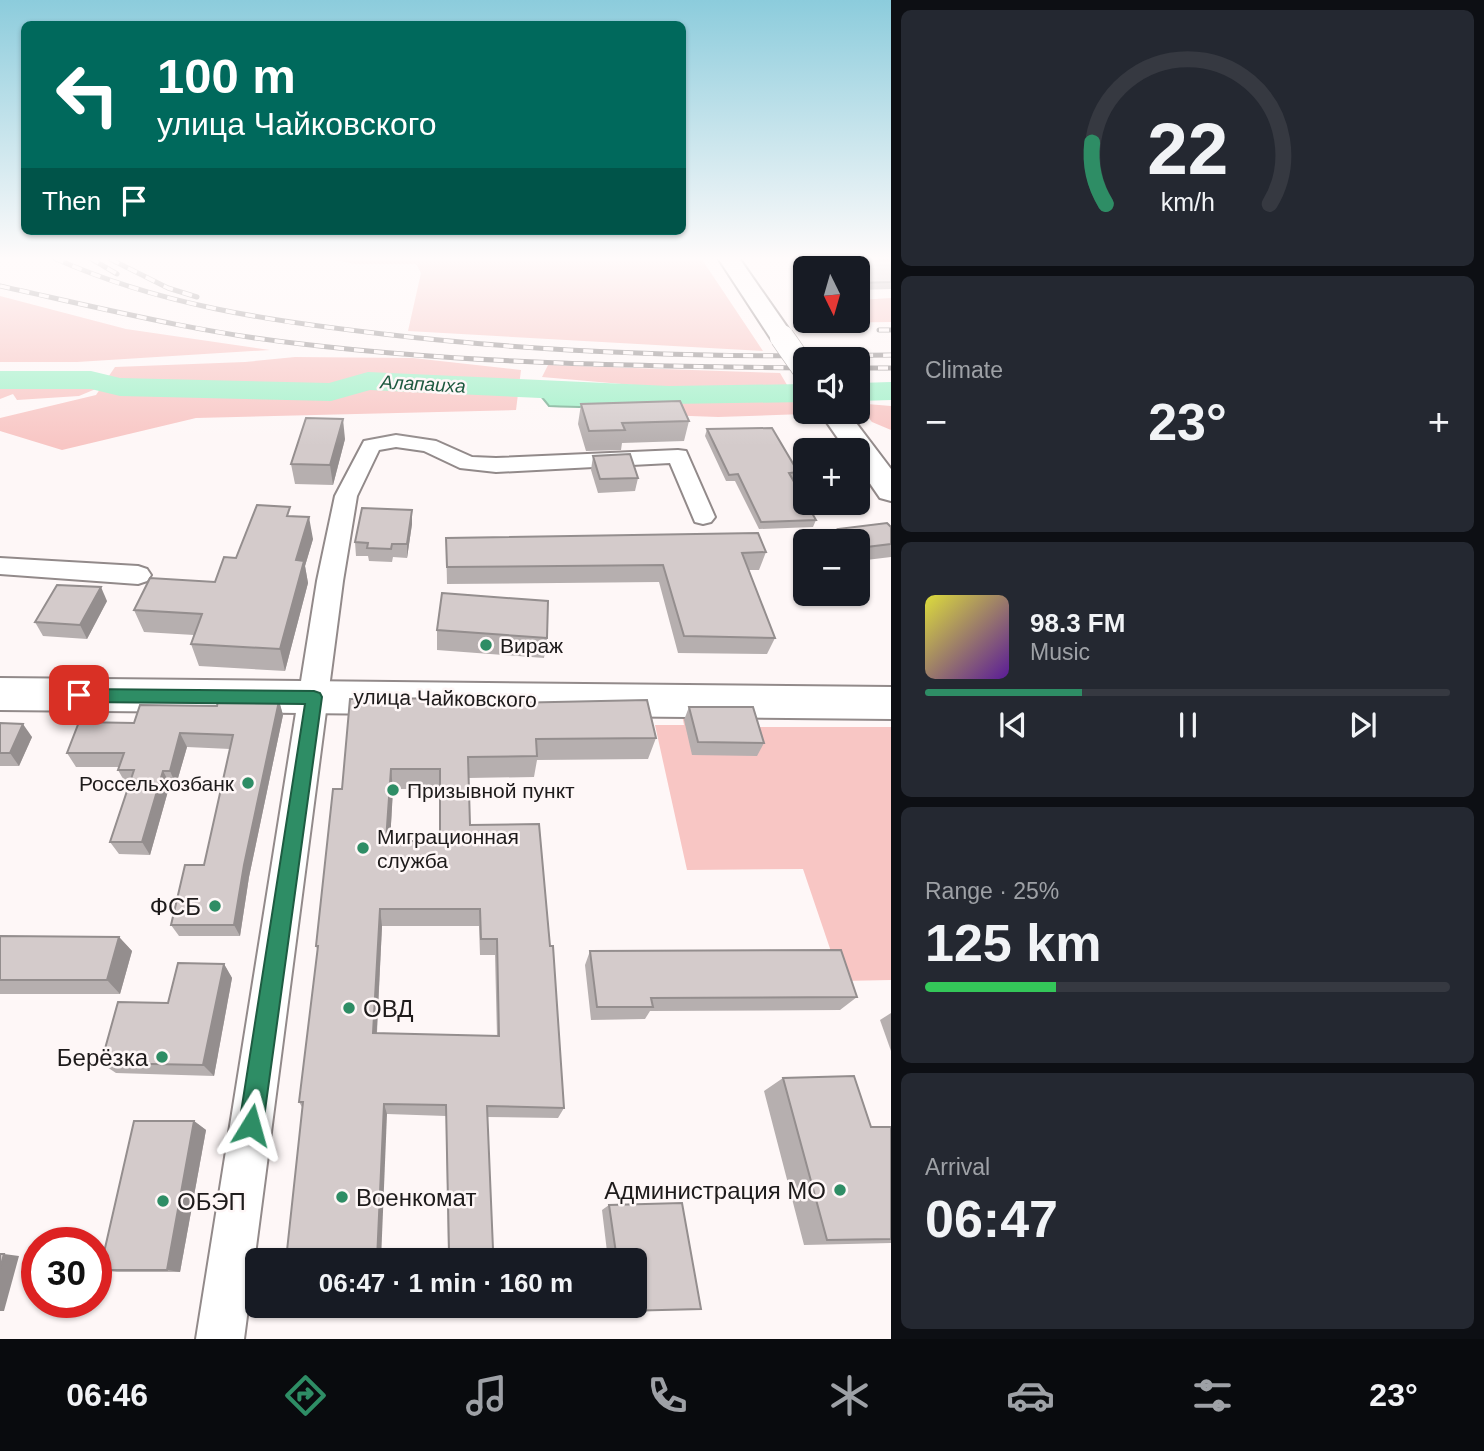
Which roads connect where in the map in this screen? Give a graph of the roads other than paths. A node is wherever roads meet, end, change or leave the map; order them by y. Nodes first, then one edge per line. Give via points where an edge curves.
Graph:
1 (771, 320) edge
2 (793, 353) edge
3 (842, 424) edge
4 (891, 491) edge
5 (703, 517) dead end
6 (0, 566) edge
7 (138, 575) dead end
8 (0, 694) edge
9 (314, 697) junction
10 (891, 703) edge
11 (220, 1339) edge

1 - 2 main road, bridge
3 - 4 main road
5 - 9 street via 678,456 496,465 468,463 429,445 371,445 346,496
6 - 7 street
8 - 9 main road, улица Чайковского
9 - 10 main road, улица Чайковского
9 - 11 street

